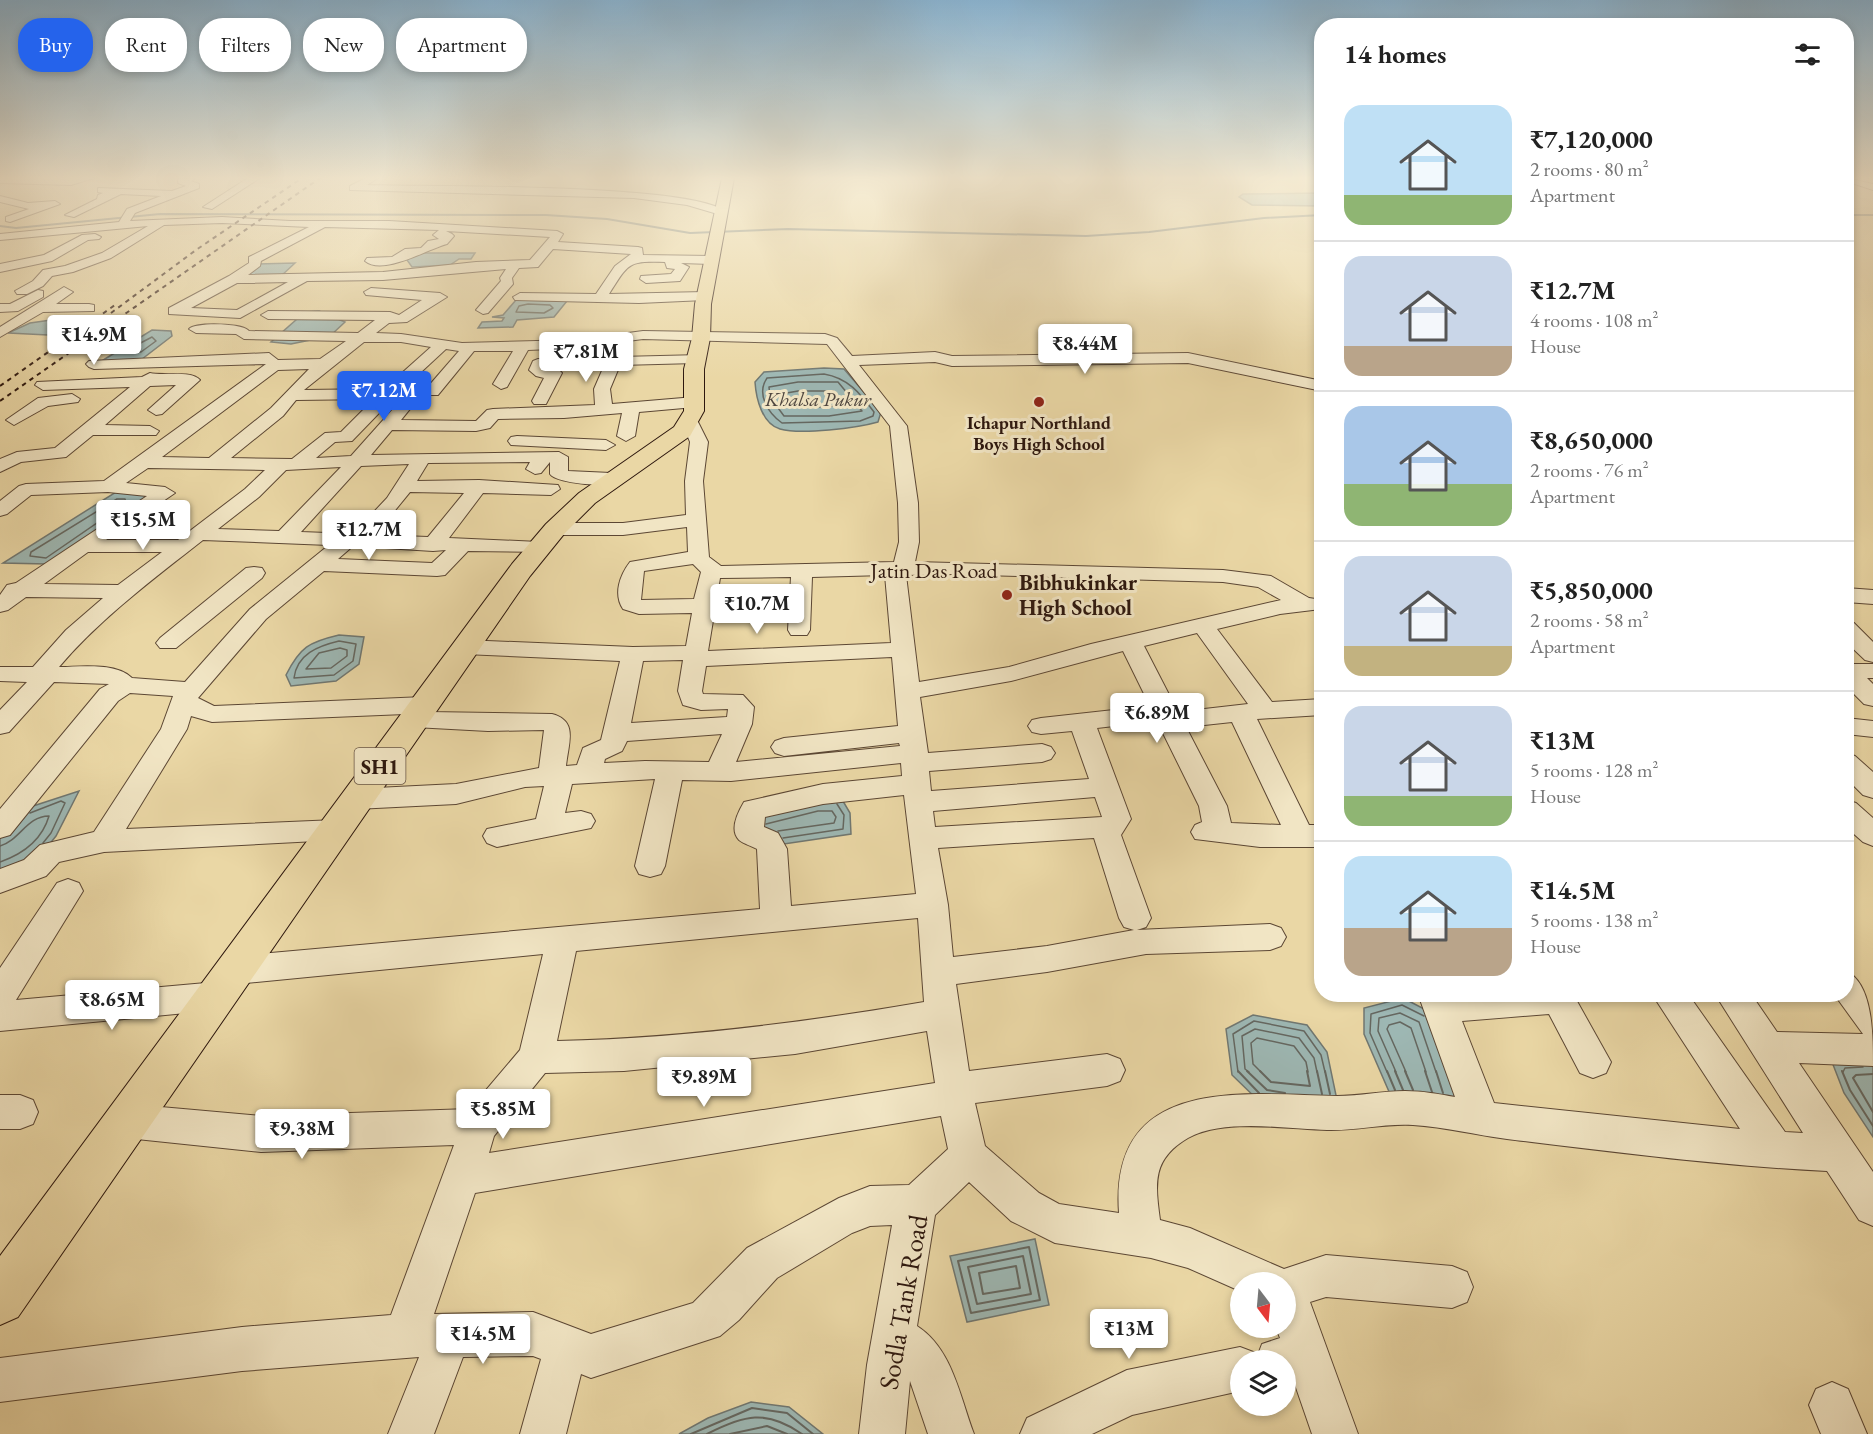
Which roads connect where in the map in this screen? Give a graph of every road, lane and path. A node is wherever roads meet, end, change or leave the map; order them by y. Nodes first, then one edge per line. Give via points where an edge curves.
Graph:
1 (41, 245) edge
2 (71, 245) edge
3 (129, 245) edge
4 (284, 245) edge
5 (430, 245) edge
6 (549, 245) edge
7 (683, 245) edge
8 (715, 245) edge
9 (32, 249) junction
10 (381, 249) dead end
11 (546, 249) junction
12 (62, 250) junction
13 (77, 252) dead end
14 (0, 258) edge
15 (636, 258) junction
16 (671, 262) junction
17 (300, 264) dead end
18 (516, 264) junction
19 (623, 265) junction
20 (476, 266) junction
21 (0, 270) edge
22 (381, 276) junction
23 (283, 278) junction
24 (305, 278) junction
25 (0, 279) edge
26 (234, 279) junction
27 (43, 291) junction
28 (448, 293) dead end
29 (705, 293) junction
30 (636, 295) junction
31 (520, 297) dead end
32 (603, 298) junction
33 (267, 299) junction
34 (299, 300) dead end
35 (428, 301) junction
36 (0, 308) edge
37 (44, 308) junction
38 (89, 308) dead end
39 (338, 309) dead end
40 (483, 310) dead end
41 (596, 313) dead end
42 (240, 314) junction
43 (268, 315) junction
44 (386, 319) junction
45 (196, 329) dead end
46 (243, 331) junction
47 (0, 333) edge
48 (316, 337) junction
49 (359, 338) junction
50 (529, 342) junction
51 (443, 344) junction
52 (470, 347) junction
53 (625, 349) dead end
54 (849, 361) junction
55 (168, 362) junction
56 (613, 363) junction
57 (94, 364) dead end
58 (324, 364) junction
59 (280, 365) junction
60 (146, 381) junction
61 (110, 382) junction
62 (501, 384) dead end
63 (1314, 384) edge
64 (43, 386) dead end
65 (432, 392) dead end
66 (291, 395) junction
67 (317, 396) junction
68 (382, 399) junction
69 (540, 401) dead end
70 (631, 407) junction
71 (156, 410) dead end
72 (604, 410) junction
73 (304, 412) dead end
74 (692, 412) junction
75 (14, 420) dead end
76 (578, 422) dead end
77 (386, 425) junction
78 (89, 430) junction
79 (150, 431) dead end
80 (626, 436) dead end
81 (606, 446) dead end
82 (540, 456) junction
83 (423, 458) junction
84 (357, 461) junction
85 (144, 462) junction
86 (214, 463) junction
87 (290, 464) junction
88 (0, 467) edge
89 (611, 479) junction
90 (108, 486) junction
91 (404, 486) junction
92 (480, 486) junction
93 (551, 489) dead end
94 (21, 494) junction
95 (0, 495) edge
96 (0, 510) edge
97 (696, 520) junction
98 (200, 534) junction
99 (284, 538) junction
100 (547, 539) junction
101 (352, 541) junction
102 (433, 544) junction
103 (83, 546) junction
104 (180, 546) junction
105 (462, 546) junction
106 (319, 564) junction
107 (708, 564) junction
108 (899, 568) junction
109 (802, 571) junction
110 (254, 573) dead end
111 (9, 590) edge
112 (123, 592) junction
113 (1854, 596) edge
114 (1873, 597) edge
115 (215, 602) junction
116 (1314, 604) edge
117 (0, 605) edge
118 (269, 605) junction
119 (702, 612) junction
120 (651, 617) dead end
121 (1204, 627) junction
122 (799, 630) dead end
123 (1854, 636) edge
124 (1130, 642) junction
125 (168, 643) dead end
126 (464, 647) junction
127 (904, 649) junction
128 (633, 654) junction
129 (1873, 655) edge
130 (695, 656) junction
131 (1854, 671) edge
132 (1873, 671) edge
133 (0, 674) edge
134 (44, 674) junction
135 (1854, 680) edge
136 (125, 685) junction
137 (909, 691) junction
138 (188, 695) junction
139 (1873, 698) edge
140 (1314, 707) edge
141 (1253, 711) junction
142 (419, 712) junction
143 (1167, 717) junction
144 (1082, 723) junction
145 (739, 724) junction
146 (0, 726) edge
147 (1041, 726) dead end
148 (1854, 727) edge
149 (1873, 729) edge
150 (616, 733) junction
151 (784, 747) dead end
152 (1042, 753) dead end
153 (916, 767) junction
154 (1854, 770) edge
155 (671, 771) junction
156 (718, 772) junction
157 (589, 773) junction
158 (556, 776) junction
159 (1106, 788) junction
160 (1873, 788) edge
161 (1873, 794) edge
162 (1854, 795) edge
163 (356, 800) junction
164 (1854, 817) edge
165 (581, 821) dead end
166 (548, 826) junction
167 (0, 828) edge
168 (1105, 829) junction
169 (336, 830) junction
170 (1873, 835) edge
171 (497, 836) dead end
172 (1311, 836) edge
173 (922, 838) junction
174 (104, 841) junction
175 (650, 866) dead end
176 (0, 881) edge
177 (68, 891) dead end
178 (933, 905) junction
179 (1135, 918) dead end
180 (776, 919) junction
181 (1270, 937) dead end
182 (562, 941) junction
183 (939, 972) junction
184 (226, 983) junction
185 (0, 996) edge
186 (1854, 996) edge
187 (1438, 1002) edge
188 (1559, 1002) edge
189 (1674, 1002) edge
190 (1737, 1002) edge
191 (942, 1014) junction
192 (0, 1016) edge
193 (1873, 1023) edge
194 (1768, 1047) junction
195 (1873, 1050) edge
196 (536, 1057) junction
197 (1593, 1062) dead end
198 (1107, 1070) dead end
199 (955, 1093) junction
200 (1482, 1119) junction
201 (127, 1121) junction
202 (479, 1126) junction
203 (1776, 1151) junction
204 (1837, 1153) junction
205 (969, 1156) junction
206 (462, 1176) junction
207 (918, 1204) junction
208 (1873, 1206) edge
209 (1142, 1238) junction
210 (1245, 1272) edge
211 (1296, 1287) edge
212 (1452, 1287) dead end
213 (0, 1299) edge
214 (450, 1335) junction
215 (405, 1336) junction
216 (894, 1337) junction
217 (566, 1347) junction
218 (1296, 1364) edge
219 (1230, 1371) edge
220 (0, 1380) edge
221 (411, 1434) edge
222 (543, 1434) edge
223 (882, 1434) edge
224 (951, 1434) edge
225 (1043, 1434) edge
226 (1335, 1434) edge

1 - 9 street
2 - 12 street
3 - 27 street via 68,270 53,270 40,277 38,283 16,291
4 - 26 street via 253,260 256,263
5 - 10 street via 395,261 362,261
6 - 11 street
7 - 29 street
8 - 29 main road
9 - 12 street
9 - 14 street
11 - 15 street via 638,250
11 - 18 street via 534,264
11 - 20 street via 489,256
12 - 13 street
12 - 21 street via 48,258
15 - 16 street
15 - 19 street
16 - 19 street
16 - 29 street
16 - 30 street via 683,267 675,278
17 - 23 street
18 - 20 street
18 - 40 street via 506,278 508,282
19 - 32 street
20 - 22 street
21 - 25 street via 14,273
22 - 24 street
22 - 35 street via 378,285 366,294
23 - 24 street
23 - 26 street
24 - 33 street
26 - 42 street via 174,311
27 - 36 street via 13,308
27 - 37 street via 66,292
28 - 35 street
29 - 30 street
29 - 50 street via 643,335 575,344
29 - 53 street
29 - 54 street via 832,341
29 - 56 street
29 - 74 main road
30 - 32 street
31 - 32 street
32 - 41 street
33 - 34 street
33 - 42 street
35 - 39 street via 354,301
35 - 44 street via 402,319
37 - 38 street
37 - 47 street
42 - 43 street
43 - 44 street via 390,315
43 - 46 street
44 - 49 street
45 - 46 street
46 - 48 street via 244,335
48 - 49 street
48 - 59 street
49 - 51 street
49 - 58 street
50 - 52 street via 508,338
50 - 62 street
51 - 52 street
51 - 68 street
52 - 65 street
54 - 63 street via 935,357 952,361 1188,358
54 - 108 street via 898,426 909,542
55 - 57 street
55 - 59 street via 269,358
55 - 60 street
56 - 69 street via 540,361 537,370 541,374 554,373
56 - 72 street via 602,389
58 - 59 street
58 - 66 street
59 - 85 street
60 - 61 street
60 - 71 street via 192,380
60 - 78 street
61 - 64 street
61 - 75 street via 86,398 44,401
66 - 67 street
66 - 86 street via 277,412
67 - 68 street
67 - 73 street
68 - 77 street via 406,404
68 - 87 street via 346,437 331,437
70 - 72 street
70 - 74 street
70 - 80 street
72 - 77 street via 493,414 476,426
74 - 89 main road, SH1 via 682,431
74 - 97 street via 699,442 694,481
76 - 82 street via 559,423
77 - 84 street
78 - 79 street
78 - 88 street via 60,453 17,457
81 - 82 street
82 - 83 street
82 - 89 street via 559,457 559,474 563,476
83 - 84 street
83 - 91 street
84 - 87 street
84 - 99 street
85 - 86 street
85 - 90 street
86 - 87 street
87 - 98 street
89 - 100 main road, SH1
90 - 94 street via 27,490
90 - 103 street via 165,493
91 - 92 street
91 - 101 street
92 - 93 street
92 - 102 street
94 - 95 street
94 - 96 street
97 - 100 street
97 - 107 street
98 - 99 street
98 - 104 street
99 - 101 street
100 - 105 street
100 - 126 main road, SH1
101 - 102 street
101 - 106 street
102 - 105 street
103 - 104 street
103 - 111 street
104 - 112 street
105 - 106 street via 437,570
106 - 118 street
107 - 109 street, Jatin Das Road
107 - 119 street
107 - 119 street, Jatin Das Road via 637,566 628,599 639,607
108 - 109 street, Jatin Das Road
108 - 116 street, Jatin Das Road via 1223,576 1263,581
108 - 127 street
109 - 122 street
110 - 115 street
111 - 112 street
111 - 117 street
112 - 134 street via 74,635
113 - 114 street
115 - 118 street
115 - 125 street
116 - 121 street, Jatin Das Road via 1280,607
118 - 138 street
119 - 120 street
119 - 130 street
121 - 124 street, Jatin Das Road
121 - 141 street
123 - 129 street
124 - 137 street, Jatin Das Road via 1011,674
124 - 143 street
126 - 128 street
126 - 142 main road, SH1
127 - 130 street
127 - 137 street
128 - 130 street
128 - 150 street
130 - 145 street via 692,699 739,703
131 - 132 street
133 - 134 street
134 - 136 street via 118,678
134 - 146 street
135 - 139 street
136 - 138 street
136 - 167 street via 109,695
137 - 153 street
138 - 142 street via 192,707 212,714
138 - 174 street via 174,729
140 - 141 street
141 - 143 street
141 - 172 street
142 - 158 street via 488,723 552,722 557,725
142 - 163 main road, SH1
143 - 144 street
143 - 172 street via 1213,806 1212,832
144 - 147 street
144 - 159 street
145 - 150 street
145 - 156 street
148 - 149 street
150 - 157 street via 611,748 592,754
151 - 153 street
152 - 153 street
153 - 156 street
153 - 159 street
153 - 173 street
153 - 180 street via 754,809 750,832 768,841 772,849
154 - 160 street
155 - 156 street
155 - 157 street
155 - 175 street
157 - 158 street
158 - 163 street via 525,778 456,794
158 - 166 street
159 - 168 street via 1117,819 1112,828
161 - 162 street
163 - 169 main road, SH1
164 - 170 street
165 - 166 street
166 - 171 street
168 - 173 street
168 - 179 street
169 - 174 street
169 - 184 main road, SH1
173 - 178 street
174 - 176 street via 50,854 35,868
177 - 185 street
178 - 180 street
178 - 183 street
180 - 182 street
181 - 183 street via 1146,941 1047,959
182 - 184 street
182 - 196 street
183 - 191 street
184 - 192 street
184 - 201 main road, SH1
186 - 193 street
187 - 200 street
188 - 197 street
189 - 203 street
190 - 194 street
191 - 196 street via 795,1039 624,1055
191 - 199 street
194 - 195 street
194 - 204 street
196 - 202 street
198 - 199 street
199 - 205 street
199 - 206 street
200 - 203 street
200 - 209 street via 1412,1108 1349,1113 1249,1109 1180,1121 1155,1140 1141,1158 1138,1195
201 - 202 street via 261,1134
201 - 213 main road, SH1
202 - 206 street
203 - 204 street
204 - 208 street
205 - 207 street, Sodla Tank Road
205 - 209 street via 1024,1207 1054,1223
206 - 215 street
207 - 216 street, Sodla Tank Road
207 - 217 street via 870,1206 788,1246 762,1263 705,1321 591,1356
209 - 210 street via 1190,1248
211 - 212 street via 1326,1276
214 - 215 street
214 - 217 street via 533,1334
214 - 221 street
215 - 220 street via 242,1349
216 - 223 street, Sodla Tank Road
216 - 224 street via 913,1348 926,1364
217 - 222 street
218 - 226 street
219 - 225 street via 1127,1393

